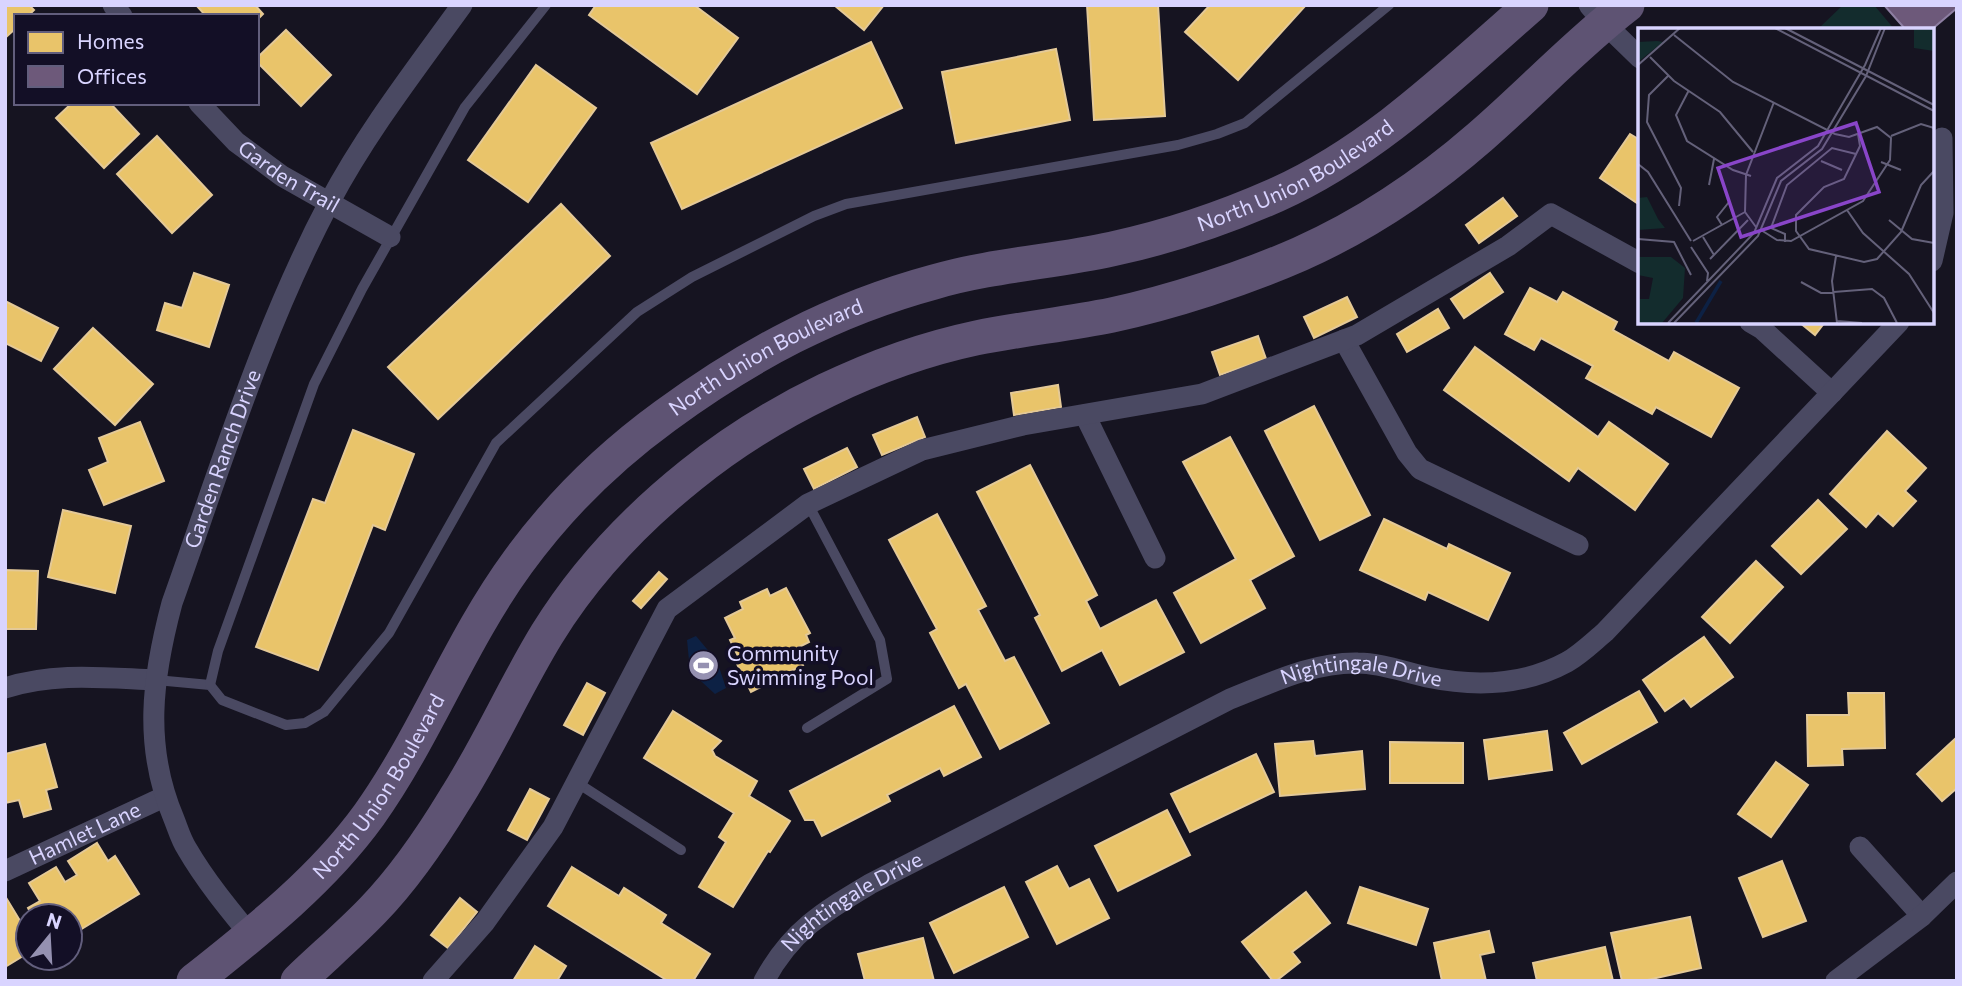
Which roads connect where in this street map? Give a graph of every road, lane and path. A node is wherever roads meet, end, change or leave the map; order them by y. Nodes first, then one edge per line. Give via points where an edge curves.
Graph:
1 (462, 5) edge
2 (547, 5) edge
3 (1389, 5) edge
4 (1531, 5) edge
5 (1607, 11) edge
6 (1638, 55) edge
7 (201, 105) edge
8 (1944, 138) edge
9 (330, 202) junction
10 (390, 237) junction
11 (1934, 252) edge
12 (1638, 262) edge
13 (1753, 324) edge
14 (1897, 324) edge
15 (1344, 340) junction
16 (1832, 393) junction
17 (1085, 415) junction
18 (808, 504) junction
19 (1578, 545) dead end
20 (1155, 558) dead end
21 (156, 680) junction
22 (210, 685) junction
23 (5, 688) edge
24 (807, 728) dead end
25 (576, 782) junction
26 (164, 797) junction
27 (1860, 847) dead end
28 (681, 850) dead end
29 (5, 871) edge
30 (1957, 883) edge
31 (1922, 916) junction
32 (250, 936) junction
33 (1841, 980) edge
34 (194, 981) edge
35 (298, 981) edge
36 (433, 981) edge
37 (764, 981) edge

1 - 9 street, Garden Ranch Drive via 379,120
2 - 10 lane via 465,107
3 - 22 lane via 1245,122 1226,130 1178,145 846,204 691,277 637,312 496,443 389,633 324,712 305,723 286,725 222,701
4 - 32 main road, North Union Boulevard via 1401,119 1340,161 1279,194 1161,237 936,281 868,303 784,339 662,418 600,470 518,563 397,774 365,819 312,880
5 - 6 street
5 - 35 main road via 1478,139 1356,226 1297,255 1200,290 1114,314 974,339 909,357 831,388 749,433 691,474 631,529 585,580 549,631 456,798 418,854 376,908
7 - 9 street, Garden Trail via 236,142 282,176
8 - 11 street via 1943,214
9 - 10 street, Garden Trail
9 - 21 street, Garden Ranch Drive via 266,343 172,603
10 - 22 lane via 314,384 218,651
12 - 15 street via 1551,214 1508,246
13 - 16 street
14 - 16 street, Nightingale Drive
15 - 17 street via 1202,394
15 - 19 street via 1420,469
16 - 37 street, Nightingale Drive via 1605,632 1569,661 1535,677 1493,684 1461,683 1359,663 1322,666 1277,680 1230,699 870,884 796,934
17 - 18 street via 922,450
17 - 20 street
18 - 24 lane via 880,640 887,679
18 - 25 street via 667,609
21 - 22 lane
21 - 23 street via 71,676
21 - 26 street, Garden Ranch Drive via 152,729
25 - 28 lane
25 - 36 street via 553,827 485,922
26 - 29 street, Hamlet Lane
26 - 32 street, Garden Ranch Drive via 185,846
27 - 31 street
30 - 31 street
31 - 33 street
32 - 34 main road, North Union Boulevard

